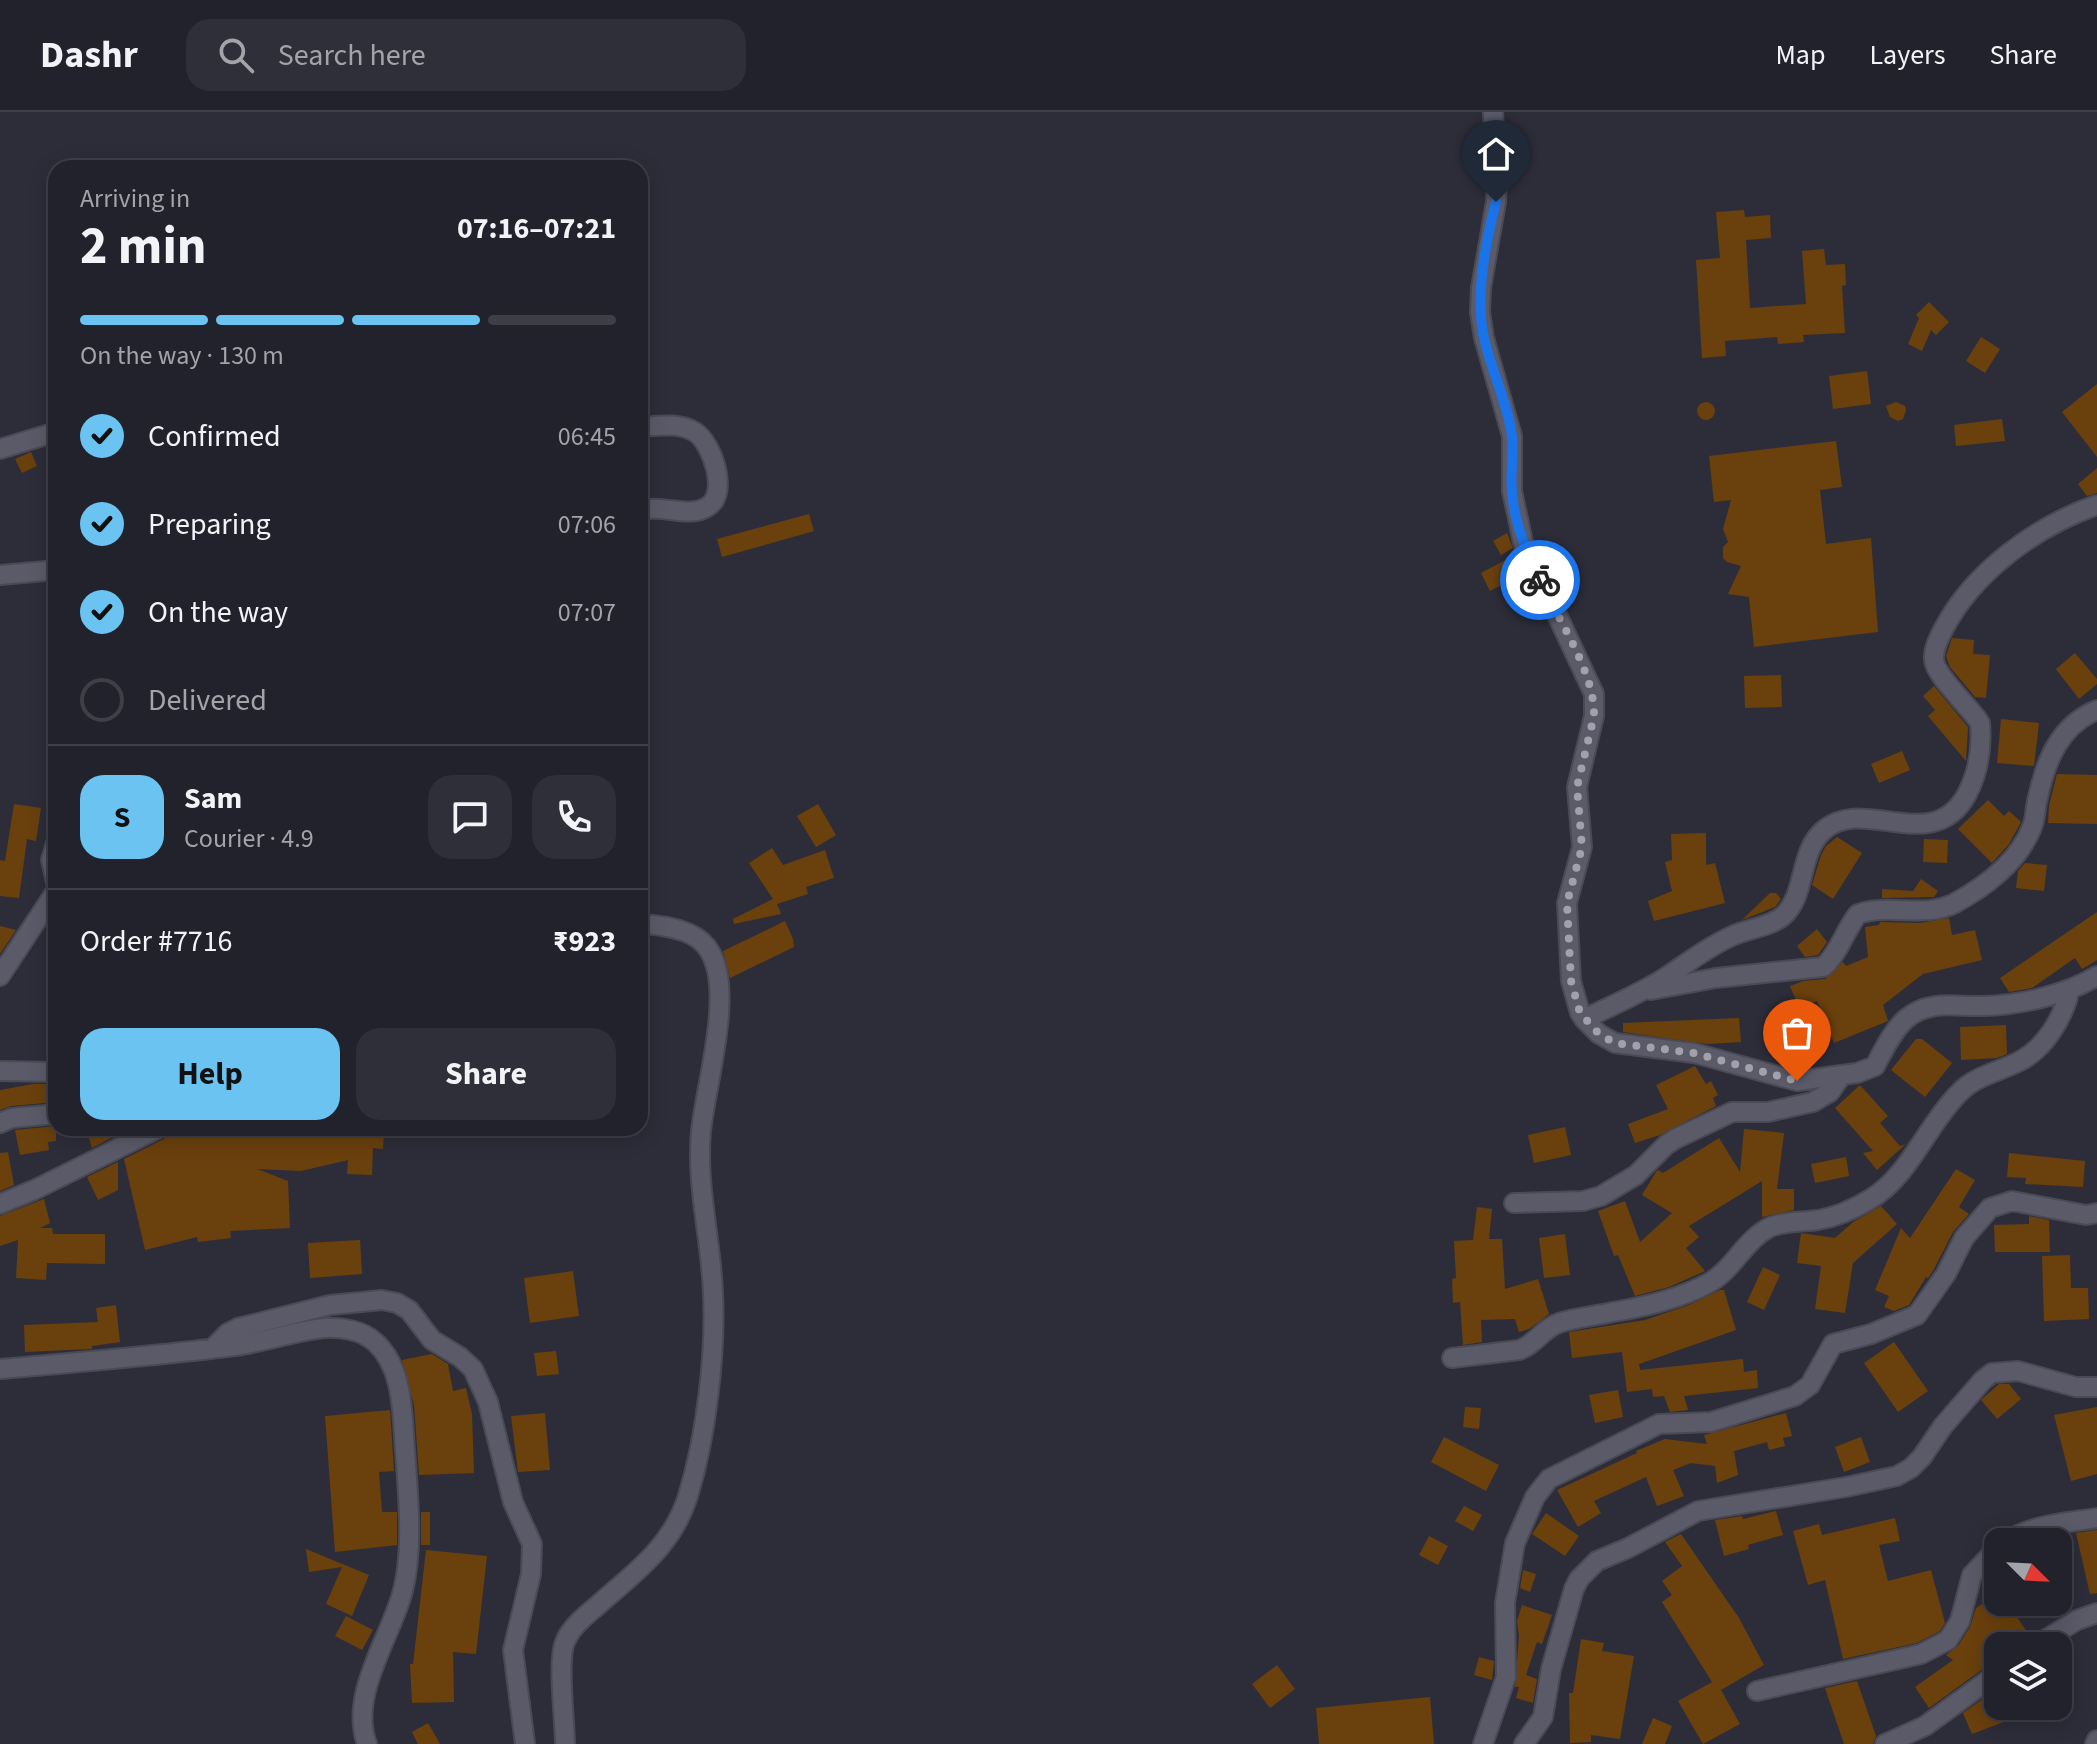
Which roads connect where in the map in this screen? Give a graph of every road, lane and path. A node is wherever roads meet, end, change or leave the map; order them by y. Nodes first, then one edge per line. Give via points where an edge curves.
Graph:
1 (1493, 112) edge
2 (648, 427) edge
3 (48, 434) edge
4 (0, 449) edge
5 (2097, 505) edge
6 (648, 509) edge
7 (48, 571) edge
8 (0, 575) edge
9 (2097, 710) edge
10 (48, 903) edge
11 (648, 925) edge
12 (0, 976) edge
13 (2097, 976) edge
14 (2070, 990) junction
15 (1639, 992) junction
16 (1584, 1019) junction
17 (0, 1071) edge
18 (48, 1072) edge
19 (1842, 1075) junction
20 (48, 1115) edge
21 (0, 1123) edge
22 (143, 1136) edge
23 (1514, 1203) dead end
24 (0, 1204) edge
25 (2097, 1213) edge
26 (212, 1349) junction
27 (1452, 1358) dead end
28 (0, 1369) edge
29 (2097, 1387) edge
30 (2097, 1518) edge
31 (2034, 1528) edge
32 (1984, 1562) edge
33 (2097, 1613) edge
34 (2058, 1632) edge
35 (1984, 1683) edge
36 (1757, 1691) dead end
37 (367, 1744) edge
38 (525, 1744) edge
39 (565, 1744) edge
40 (1483, 1744) edge
41 (1524, 1744) edge
42 (1885, 1744) edge

1 - 16 street via 1497,180 1481,288 1484,338 1512,436 1512,491 1523,542 1594,694 1577,787 1582,847 1567,903 1571,981
2 - 6 street via 679,426 697,433 719,483 705,509
3 - 4 street
5 - 15 street via 2065,516 1975,581 1940,637 1933,657 1936,669 1980,723 1978,762 1963,801 1937,821 1849,819 1824,829 1781,918 1734,935
7 - 8 street
9 - 15 street via 2056,742 2033,826 2011,861 1955,903 1938,910 1858,914 1823,967
10 - 12 street
11 - 39 street via 670,927 704,943 715,966 720,1009 700,1154 713,1295 703,1428 696,1470 677,1525 654,1556 580,1621 564,1643
13 - 14 street
14 - 19 street via 1983,1006 1934,1005 1906,1019 1875,1066
14 - 27 street via 2061,1015 2037,1049 1959,1093 1901,1173 1873,1198 1820,1220 1760,1232 1720,1276 1691,1291 1556,1324 1519,1350
15 - 16 street
16 - 19 street via 1605,1038 1626,1046 1694,1053 1797,1081
17 - 18 street
19 - 23 street via 1830,1092 1813,1102 1768,1112 1732,1112 1675,1139 1636,1175 1592,1199
20 - 21 street
22 - 24 street
25 - 40 street via 2012,1201 1990,1208 1964,1238 1917,1315 1833,1344 1810,1385 1795,1396 1711,1422 1659,1424 1549,1479 1515,1543 1505,1603 1506,1677
26 - 28 street
26 - 37 street via 325,1328 353,1330 374,1340 392,1362 401,1401 407,1576 365,1696 362,1731
26 - 38 street via 238,1328 330,1305 382,1300 409,1310 432,1340 470,1364 488,1402 513,1502 532,1544 531,1574 513,1650
29 - 41 street via 2076,1387 2018,1371 1992,1373 1970,1393 1922,1457 1897,1476 1698,1511 1597,1561 1574,1589 1543,1717
30 - 31 street
32 - 36 street via 1972,1575 1960,1621 1948,1640 1921,1654
33 - 34 street
35 - 42 street via 1925,1726

